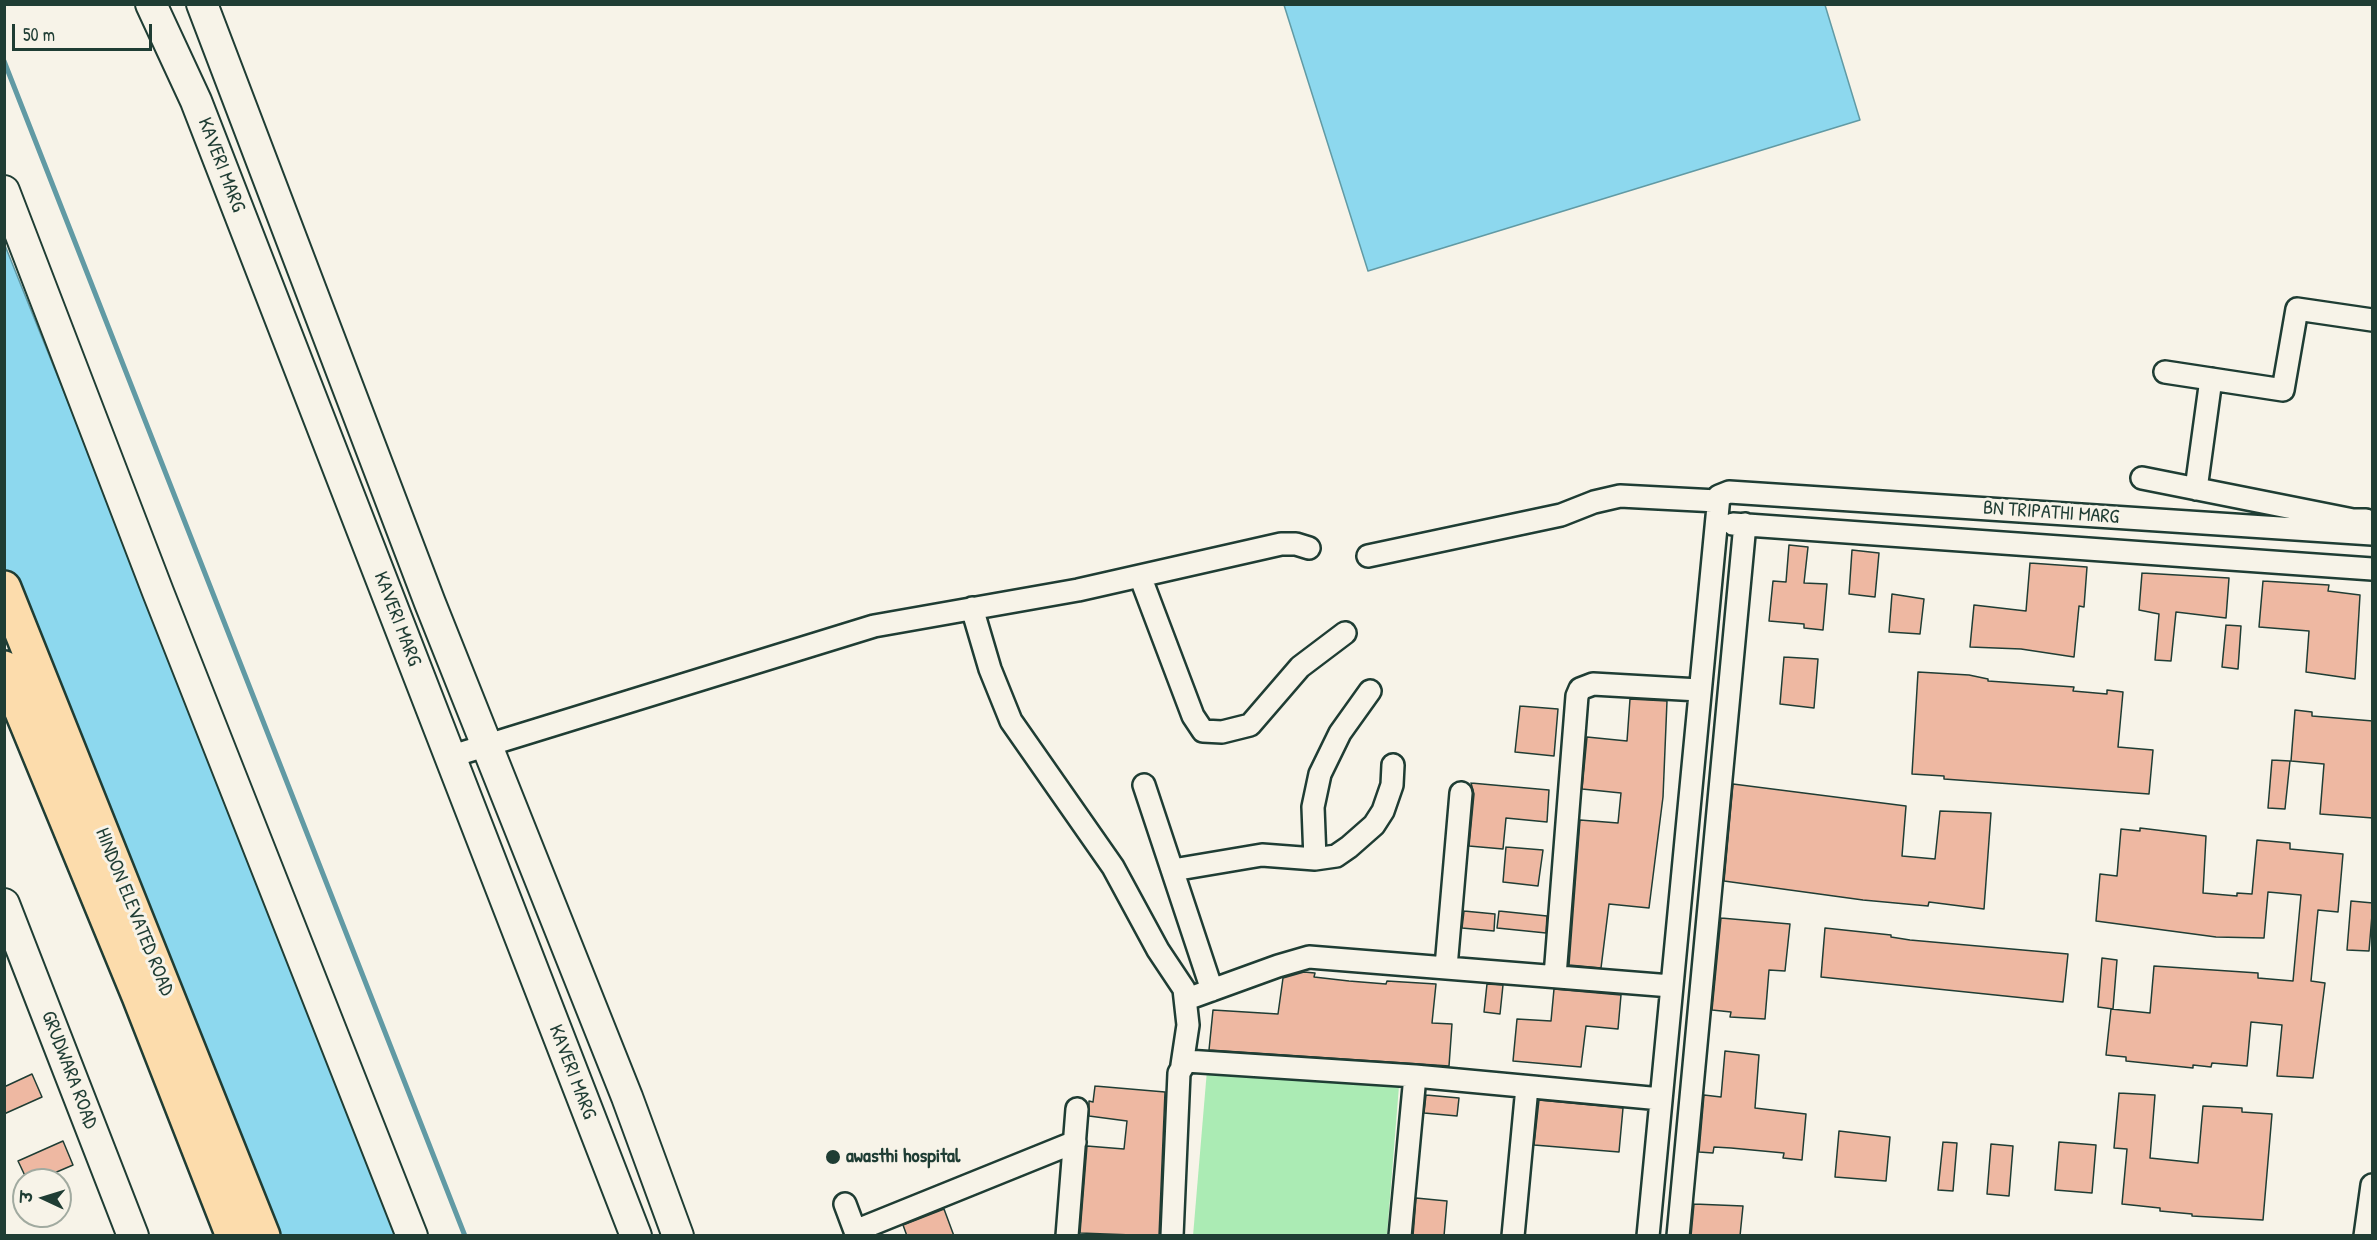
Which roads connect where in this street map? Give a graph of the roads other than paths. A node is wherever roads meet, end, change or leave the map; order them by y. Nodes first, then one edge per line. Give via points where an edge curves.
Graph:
1 (151, 4) edge
2 (201, 4) edge
3 (4, 191) edge
4 (2373, 320) edge
5 (2165, 372) dead end
6 (2211, 379) junction
7 (2142, 478) dead end
8 (2196, 489) junction
9 (2232, 496) junction
10 (1721, 505) junction
11 (2373, 520) edge
12 (1745, 524) junction
13 (2230, 525) junction
14 (2373, 534) edge
15 (1309, 548) dead end
16 (1368, 556) dead end
17 (2373, 569) edge
18 (1140, 576) junction
19 (4, 588) edge
20 (972, 608) junction
21 (1345, 633) dead end
22 (4, 668) edge
23 (1700, 690) junction
24 (1370, 691) dead end
25 (487, 744) junction
26 (449, 757) junction
27 (1393, 765) dead end
28 (1144, 785) dead end
29 (1461, 793) dead end
30 (1315, 859) junction
31 (1173, 870) junction
32 (4, 904) edge
33 (1446, 967) junction
34 (1555, 976) junction
35 (1671, 986) junction
36 (1212, 990) junction
37 (1187, 999) junction
38 (1182, 1065) junction
39 (1415, 1076) junction
40 (1527, 1087) junction
41 (627, 1096) junction
42 (1661, 1099) junction
43 (1077, 1108) dead end
44 (589, 1114) junction
45 (1075, 1142) junction
46 (2373, 1185) edge
47 (845, 1204) dead end
48 (856, 1233) edge
49 (133, 1236) edge
50 (233, 1236) edge
51 (263, 1236) edge
52 (411, 1236) edge
53 (636, 1236) edge
54 (678, 1236) edge
55 (1067, 1236) edge
56 (1172, 1236) edge
57 (1400, 1236) edge
58 (1513, 1236) edge
59 (1648, 1236) edge
60 (1678, 1236) edge
61 (2365, 1236) edge

1 - 26 street, KAVERI MARG via 196,101
2 - 25 street, KAVERI MARG
3 - 52 street
4 - 6 street via 2297,309 2283,390
5 - 6 street
6 - 8 street
7 - 8 street
8 - 9 street
9 - 11 street via 2354,520
9 - 13 street
10 - 12 street
10 - 13 street, BN TRIPATHI MARG
10 - 16 street via 1620,496 1561,516
10 - 23 street
12 - 17 street
12 - 60 street
13 - 14 street, BN TRIPATHI MARG
15 - 18 street via 1281,544
18 - 20 street
18 - 21 street via 1193,716 1203,731 1222,732 1250,725 1300,667
19 - 51 highway, HINDON ELEVATED ROAD
20 - 25 street via 864,629
20 - 37 street via 1011,721 1113,867
22 - 50 highway, HINDON ELEVATED ROAD
23 - 34 street via 1593,684 1580,689
23 - 35 street
24 - 30 street via 1340,733 1320,774 1313,807
25 - 26 street
25 - 41 street, KAVERI MARG
26 - 44 street, KAVERI MARG
27 - 30 street via 1392,785 1374,825 1336,855
28 - 31 street
29 - 33 street
30 - 31 street via 1262,855
31 - 36 street
32 - 49 street, GRUDWARA ROAD
33 - 34 street
33 - 36 street via 1310,957
34 - 35 street
35 - 42 street
36 - 37 street
37 - 38 street
38 - 39 street via 1197,1060
38 - 56 street
39 - 40 street
39 - 57 street
40 - 42 street
40 - 58 street
41 - 44 street
41 - 54 street, KAVERI MARG
42 - 59 street
43 - 45 street
44 - 53 street, KAVERI MARG
45 - 48 street
45 - 55 street
46 - 61 street
47 - 48 street

